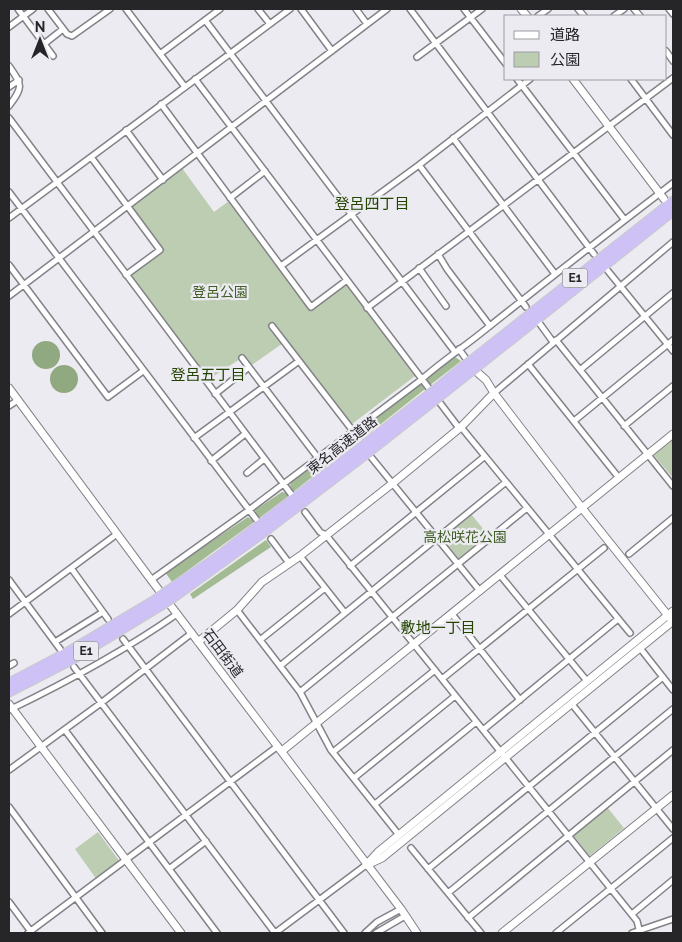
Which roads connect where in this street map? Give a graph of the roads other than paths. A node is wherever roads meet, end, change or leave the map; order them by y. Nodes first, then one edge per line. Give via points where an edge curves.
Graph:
1 (18, 9) edge
2 (33, 9) edge
3 (48, 9) edge
4 (110, 9) edge
5 (126, 9) edge
6 (220, 9) edge
7 (258, 9) edge
8 (290, 9) edge
9 (302, 9) edge
10 (356, 9) edge
11 (387, 9) edge
12 (410, 9) edge
13 (464, 9) edge
14 (482, 9) edge
15 (669, 9) edge
16 (673, 14) edge
17 (23, 16) junction
18 (470, 17) junction
19 (205, 20) junction
20 (270, 24) junction
21 (367, 24) junction
22 (9, 27) edge
23 (64, 29) junction
24 (436, 43) junction
25 (44, 44) junction
26 (332, 51) junction
27 (231, 53) junction
28 (160, 54) junction
29 (53, 56) dead end
30 (417, 57) dead end
31 (504, 61) edge
32 (9, 69) edge
33 (673, 78) edge
34 (196, 79) junction
35 (18, 80) junction
36 (518, 80) edge
37 (529, 80) edge
38 (574, 80) edge
39 (632, 80) edge
40 (522, 85) junction
41 (9, 87) edge
42 (185, 87) junction
43 (646, 99) junction
44 (266, 101) junction
45 (161, 104) junction
46 (9, 106) edge
47 (488, 111) junction
48 (9, 118) edge
49 (232, 126) junction
50 (609, 126) junction
51 (126, 130) junction
52 (673, 135) edge
53 (454, 138) junction
54 (197, 153) junction
55 (573, 153) junction
56 (91, 157) junction
57 (418, 165) junction
58 (265, 171) junction
59 (163, 180) junction
60 (538, 180) junction
61 (56, 182) junction
62 (673, 182) edge
63 (9, 192) edge
64 (666, 197) edge
65 (230, 198) junction
66 (504, 205) junction
67 (128, 206) junction
68 (21, 209) junction
69 (673, 211) edge
70 (352, 214) junction
71 (9, 218) edge
72 (624, 220) junction
73 (93, 232) junction
74 (468, 232) junction
75 (317, 240) junction
76 (673, 242) edge
77 (589, 248) junction
78 (438, 254) junction
79 (594, 254) dead end
80 (58, 258) junction
81 (9, 265) edge
82 (281, 266) junction
83 (419, 268) junction
84 (608, 271) dead end
85 (555, 274) junction
86 (126, 275) junction
87 (347, 280) junction
88 (402, 281) junction
89 (24, 285) junction
90 (620, 286) junction
91 (673, 292) edge
92 (9, 296) edge
93 (522, 301) junction
94 (446, 306) dead end
95 (526, 307) dead end
96 (367, 308) junction
97 (644, 316) junction
98 (540, 324) dead end
99 (272, 326) dead end
100 (490, 326) junction
101 (673, 340) edge
102 (555, 341) junction
103 (668, 345) junction
104 (457, 350) junction
105 (673, 351) edge
106 (242, 358) dead end
107 (480, 359) junction
108 (298, 360) junction
109 (528, 364) junction
110 (249, 367) junction
111 (471, 370) junction
112 (580, 370) junction
113 (143, 371) junction
114 (421, 380) junction
115 (263, 386) junction
116 (673, 386) edge
117 (9, 388) edge
118 (494, 393) junction
119 (214, 394) junction
120 (602, 398) junction
121 (18, 400) junction
122 (9, 406) edge
123 (228, 412) junction
124 (574, 422) junction
125 (624, 426) junction
126 (460, 427) junction
127 (353, 431) junction
128 (245, 434) junction
129 (673, 434) edge
130 (194, 438) junction
131 (648, 455) junction
132 (484, 457) junction
133 (318, 458) junction
134 (211, 460) junction
135 (264, 460) junction
136 (247, 473) dead end
137 (619, 478) junction
138 (506, 482) junction
139 (392, 483) junction
140 (283, 484) junction
141 (673, 486) edge
142 (291, 494) dead end
143 (527, 508) junction
144 (582, 508) junction
145 (249, 510) junction
146 (305, 512) dead end
147 (416, 512) junction
148 (673, 518) edge
149 (256, 519) dead end
150 (116, 534) junction
151 (326, 535) junction
152 (549, 535) junction
153 (438, 538) junction
154 (271, 539) dead end
155 (604, 548) dead end
156 (628, 554) dead end
157 (300, 556) junction
158 (289, 563) junction
159 (458, 564) junction
160 (350, 566) junction
161 (71, 568) junction
162 (578, 569) junction
163 (500, 575) junction
164 (9, 580) edge
165 (151, 580) junction
166 (325, 588) junction
167 (480, 591) junction
168 (371, 592) junction
169 (26, 602) junction
170 (158, 603) junction
171 (528, 608) junction
172 (237, 610) junction
173 (103, 612) junction
174 (345, 613) junction
175 (9, 614) edge
176 (178, 614) junction
177 (452, 614) junction
178 (392, 618) junction
179 (672, 618) edge
180 (108, 619) dead end
181 (618, 619) junction
182 (192, 633) junction
183 (630, 633) dead end
184 (123, 639) dead end
185 (260, 640) junction
186 (55, 642) junction
187 (198, 642) junction
188 (413, 644) junction
189 (127, 645) junction
190 (640, 648) junction
191 (60, 649) dead end
192 (479, 649) junction
193 (570, 660) junction
194 (14, 663) dead end
195 (9, 666) edge
196 (280, 666) junction
197 (74, 667) dead end
198 (146, 669) junction
199 (435, 670) junction
200 (79, 674) junction
201 (663, 677) junction
202 (442, 679) junction
203 (587, 682) junction
204 (9, 683) edge
205 (673, 690) edge
206 (9, 692) edge
207 (300, 692) junction
208 (456, 696) junction
209 (520, 700) junction
210 (101, 703) junction
211 (571, 703) junction
212 (10, 707) edge
213 (673, 709) edge
214 (476, 722) junction
215 (316, 724) junction
216 (65, 730) junction
217 (483, 730) junction
218 (595, 732) junction
219 (41, 747) junction
220 (280, 749) junction
221 (673, 750) edge
222 (333, 752) junction
223 (503, 755) junction
224 (615, 757) junction
225 (9, 770) edge
226 (354, 778) junction
227 (635, 781) junction
228 (231, 782) junction
229 (528, 787) junction
230 (673, 795) edge
231 (375, 804) junction
232 (9, 808) edge
233 (656, 808) junction
234 (548, 812) junction
235 (186, 815) junction
236 (673, 829) edge
237 (400, 835) junction
238 (568, 836) junction
239 (673, 838) edge
240 (206, 841) junction
241 (150, 843) junction
242 (411, 848) dead end
243 (126, 860) junction
244 (590, 863) junction
245 (366, 865) junction
246 (169, 869) junction
247 (428, 869) junction
248 (673, 880) edge
249 (610, 888) junction
250 (448, 893) junction
251 (75, 898) junction
252 (319, 900) junction
253 (9, 902) edge
254 (400, 909) junction
255 (632, 914) junction
256 (405, 916) junction
257 (468, 918) junction
258 (673, 918) edge
259 (640, 932) edge
260 (30, 933) edge
261 (102, 933) edge
262 (181, 933) edge
263 (217, 933) edge
264 (275, 933) edge
265 (344, 933) edge
266 (365, 933) edge
267 (376, 933) edge
268 (416, 933) edge
269 (481, 933) edge
270 (502, 933) edge
271 (556, 933) edge
272 (632, 933) edge

1 - 17 street
2 - 17 street
3 - 23 street
4 - 23 street via 75,35 70,36
5 - 28 street
6 - 19 street
7 - 20 street
8 - 20 street
9 - 26 street
10 - 21 street
11 - 21 street
12 - 24 street
13 - 18 street
14 - 18 street
15 - 16 street
17 - 22 street
17 - 25 street
18 - 24 street
18 - 31 street
19 - 27 street
19 - 28 street
20 - 27 street
21 - 26 street
23 - 25 street
24 - 30 street
24 - 47 street
25 - 29 street
26 - 44 street
27 - 34 street
27 - 44 street
28 - 42 street
32 - 35 street
33 - 43 street
34 - 42 street
34 - 49 street
35 - 41 street
35 - 46 street via 20,88
36 - 40 street
37 - 40 street
38 - 50 street
39 - 43 street
40 - 47 street
40 - 55 street
42 - 45 street
43 - 50 street
43 - 52 street
44 - 49 street
44 - 70 street
45 - 51 street
45 - 54 street
47 - 53 street
47 - 60 street
48 - 61 street
49 - 54 street
49 - 58 street
50 - 55 street
50 - 64 street
51 - 56 street
51 - 59 street
53 - 57 street
53 - 66 street
54 - 59 street
54 - 65 street
55 - 60 street
55 - 72 street
56 - 61 street
56 - 67 street
57 - 70 street
57 - 74 street
58 - 65 street
58 - 75 street
59 - 67 street
60 - 66 street
60 - 77 street
61 - 68 street
61 - 73 street
62 - 64 street
63 - 68 street
64 - 72 street
64 - 107 highway, 東名高速道路 / E1
65 - 82 street
66 - 74 street
66 - 85 street
67 - 73 street
67 - 86 street via 160,250
68 - 71 street
68 - 80 street
69 - 107 highway, 東名高速道路 / E1
70 - 75 street
70 - 88 street
72 - 77 street
73 - 80 street
73 - 86 street
74 - 78 street
74 - 93 street
75 - 82 street
75 - 87 street
76 - 90 street
77 - 79 street
77 - 85 street
78 - 83 street
78 - 100 street
80 - 89 street
80 - 113 street
81 - 89 street
82 - 87 street via 311,307
83 - 88 street
83 - 94 street
84 - 90 street
85 - 93 street
86 - 119 street
87 - 96 street
88 - 96 street
88 - 104 street
89 - 92 street
89 - 113 street via 108,396
90 - 97 street
90 - 102 street
91 - 97 street
93 - 95 street
93 - 100 street
96 - 114 street
97 - 103 street
97 - 112 street
98 - 102 street
99 - 108 street
100 - 104 street
101 - 103 street
102 - 109 street
102 - 112 street
103 - 105 street
103 - 120 street
104 - 111 street
104 - 114 street
106 - 110 street
107 - 111 highway, 東名高速道路 / E1, bridge
108 - 115 street
108 - 127 street
109 - 118 street
109 - 124 street
110 - 115 street
110 - 119 street
111 - 118 street via 486,380
111 - 170 highway, 東名高速道路 / E1, bridge via 362,451 268,529
112 - 120 street
113 - 130 street
114 - 126 street
114 - 127 street
115 - 123 street
115 - 133 street
116 - 125 street
117 - 121 street, 石田街道
118 - 126 street
118 - 144 street
119 - 123 street
120 - 124 street
120 - 125 street
121 - 122 street
121 - 150 street, 石田街道
123 - 128 street
123 - 130 street
124 - 137 street
125 - 131 street
126 - 132 street
126 - 139 street
127 - 133 street
127 - 139 street
128 - 134 street
128 - 135 street
129 - 131 street
130 - 134 street
131 - 137 street
131 - 141 street
132 - 138 street
132 - 147 street
133 - 140 street
134 - 145 street
135 - 136 street
135 - 140 street
137 - 144 street
138 - 143 street
138 - 153 street
139 - 147 street
139 - 151 street
140 - 142 street
140 - 145 street
143 - 152 street
143 - 159 street
144 - 152 street
144 - 179 street
145 - 149 street
145 - 165 street
146 - 151 street
147 - 153 street
147 - 160 street
148 - 156 street
150 - 161 street
150 - 165 street, 石田街道
151 - 157 street
151 - 160 street
152 - 162 street
152 - 163 street
153 - 159 street
153 - 168 street
154 - 158 street
155 - 162 street
157 - 158 street
157 - 166 street
158 - 172 street via 262,582
159 - 167 street
159 - 178 street
160 - 168 street
161 - 169 street
161 - 173 street
162 - 171 street
162 - 181 street
163 - 167 street
163 - 171 street
164 - 169 street
165 - 176 street, 石田街道
166 - 174 street
166 - 185 street
167 - 177 street
168 - 174 street
168 - 178 street
169 - 175 street
169 - 186 street
170 - 204 highway, 東名高速道路 / E1
170 - 206 highway, 東名高速道路 / E1 via 73,659
171 - 192 street
171 - 193 street
172 - 185 street
172 - 187 street
173 - 180 street
173 - 186 street
174 - 196 street
176 - 182 street, 石田街道
176 - 189 street
177 - 188 street
177 - 192 street
178 - 188 street
178 - 207 street
179 - 190 street
179 - 203 street
181 - 183 street
181 - 193 street
182 - 187 street, 石田街道
182 - 198 street
184 - 189 street
185 - 196 street
186 - 191 street
187 - 220 street, 石田街道
188 - 199 street
188 - 215 street
189 - 198 street
189 - 200 street
190 - 201 street
190 - 211 street
192 - 202 street
192 - 209 street
193 - 203 street
193 - 209 street
194 - 195 street
196 - 207 street
197 - 200 street
198 - 210 street
198 - 228 street
199 - 202 street
199 - 222 street
200 - 210 street
200 - 212 street
201 - 205 street
201 - 218 street
202 - 208 street
203 - 223 street
207 - 215 street
208 - 214 street
208 - 226 street
209 - 217 street
210 - 216 street
210 - 235 street
211 - 218 street
211 - 223 street
212 - 219 street
213 - 224 street
214 - 217 street
214 - 231 street
215 - 220 street
215 - 222 street
216 - 219 street
216 - 241 street
217 - 223 street
218 - 224 street
218 - 229 street
219 - 225 street
219 - 243 street
220 - 228 street
220 - 245 street, 石田街道
221 - 227 street
222 - 226 street
223 - 229 street
223 - 237 street
223 - 245 street via 382,858
224 - 227 street
224 - 234 street
226 - 231 street
227 - 233 street
227 - 238 street
228 - 235 street
228 - 252 street
229 - 234 street
229 - 247 street
230 - 233 street
231 - 237 street
232 - 251 street
233 - 236 street
233 - 244 street
234 - 238 street
234 - 250 street
235 - 240 street
235 - 241 street
237 - 245 street
238 - 244 street
238 - 257 street
239 - 249 street
240 - 246 street
240 - 264 street
241 - 243 street
241 - 246 street
242 - 247 street
243 - 251 street
243 - 262 street
244 - 249 street
244 - 270 street
245 - 252 street
245 - 254 street, 石田街道
246 - 263 street
247 - 250 street
248 - 255 street
249 - 255 street
249 - 271 street
250 - 257 street
251 - 260 street
251 - 261 street
252 - 264 street
252 - 265 street
253 - 260 street
254 - 256 street, 石田街道
254 - 266 street
255 - 259 street
256 - 267 street
256 - 268 street, 石田街道
257 - 269 street
258 - 259 street
259 - 272 street

